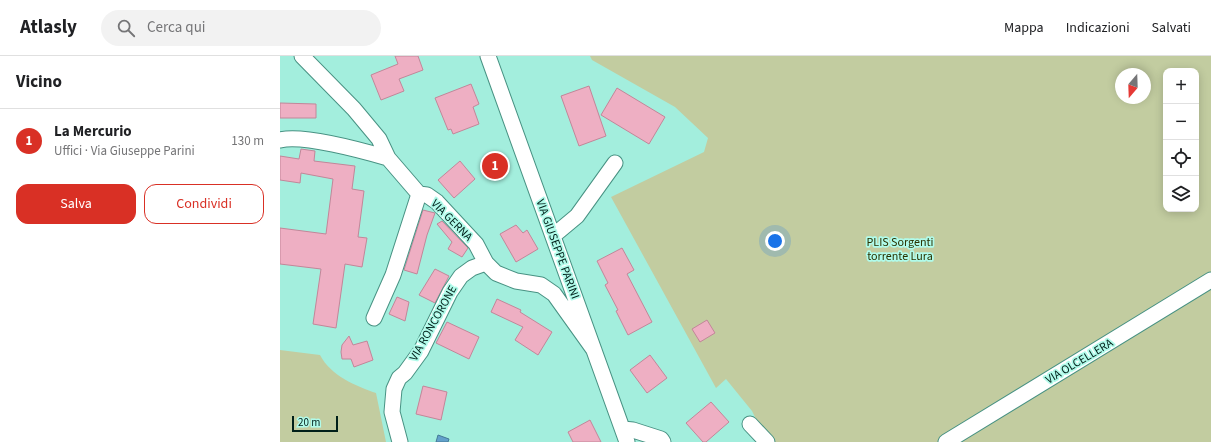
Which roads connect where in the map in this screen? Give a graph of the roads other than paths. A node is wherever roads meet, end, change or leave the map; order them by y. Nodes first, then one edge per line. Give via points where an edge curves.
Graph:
1 (302, 56) edge
2 (488, 56) edge
3 (280, 140) edge
4 (388, 158) junction
5 (615, 163) dead end
6 (419, 194) junction
7 (553, 236) junction
8 (486, 263) junction
9 (1211, 280) edge
10 (374, 318) dead end
11 (594, 350) junction
12 (750, 424) dead end
13 (625, 435) edge
14 (400, 442) edge
15 (664, 442) edge
16 (767, 442) edge
17 (946, 442) edge

1 - 4 street, VIA GERNA via 354,109 379,139
2 - 7 street, VIA GIUSEPPE PARINI
3 - 4 street via 311,140
4 - 6 street, VIA GERNA
5 - 7 street via 577,216
6 - 8 street, VIA GERNA via 427,195 438,202 476,244
6 - 10 street via 393,276
7 - 11 street, VIA GIUSEPPE PARINI
8 - 11 street, VIA GERNA via 496,273 516,281 541,286 554,294
8 - 14 street, VIA RONCORONE via 472,268 461,276 450,292 421,351 399,378 394,389 392,412
9 - 17 street, VIA OLCELLERA
11 - 13 street, VIA GIUSEPPE PARINI
12 - 16 street
13 - 15 street via 661,439

